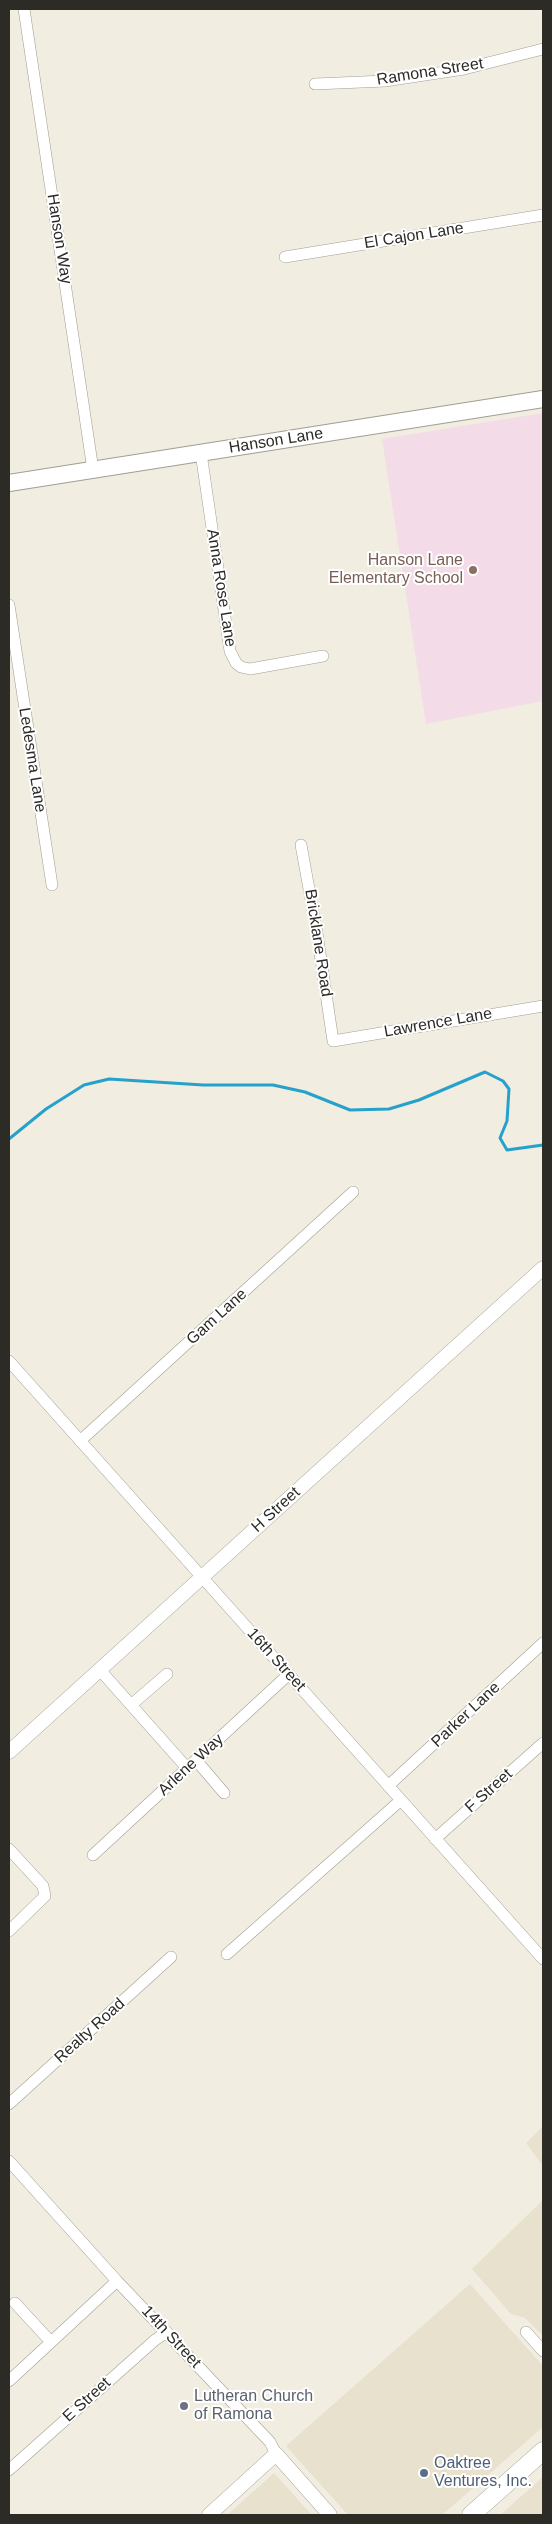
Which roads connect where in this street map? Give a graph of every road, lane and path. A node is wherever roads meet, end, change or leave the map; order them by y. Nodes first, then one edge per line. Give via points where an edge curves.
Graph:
1 (24, 9) edge
2 (543, 49) edge
3 (316, 84) dead end
4 (543, 215) edge
5 (285, 257) dead end
6 (543, 399) edge
7 (200, 452) junction
8 (94, 470) junction
9 (9, 483) edge
10 (9, 605) edge
11 (323, 656) dead end
12 (301, 845) dead end
13 (52, 885) dead end
14 (543, 1006) edge
15 (333, 1041) joint
16 (353, 1192) dead end
17 (543, 1268) edge
18 (9, 1362) edge
19 (80, 1441) junction
20 (202, 1577) junction
21 (543, 1643) edge
22 (100, 1670) junction
23 (167, 1674) dead end
24 (288, 1674) junction
25 (131, 1705) junction
26 (543, 1743) edge
27 (9, 1752) edge
28 (192, 1764) junction
29 (388, 1786) junction
30 (224, 1793) dead end
31 (401, 1800) junction
32 (435, 1839) junction
33 (9, 1849) edge
34 (93, 1855) dead end
35 (9, 1931) edge
36 (227, 1954) dead end
37 (171, 1957) dead end
38 (543, 1959) edge
39 (9, 2104) edge
40 (9, 2161) edge
41 (117, 2281) junction
42 (15, 2303) dead end
43 (167, 2332) junction
44 (526, 2332) dead end
45 (51, 2342) junction
46 (543, 2351) edge
47 (9, 2381) edge
48 (543, 2451) edge
49 (276, 2454) junction
50 (9, 2470) edge
51 (208, 2515) edge
52 (330, 2515) edge
53 (471, 2515) edge

1 - 8 street, Hanson Way
2 - 3 street, Ramona Street via 464,69 385,80
4 - 5 street, El Cajon Lane
6 - 7 main road, Hanson Lane
7 - 8 main road, Hanson Lane
7 - 11 street, Anna Rose Lane via 230,651 236,662 250,669
8 - 9 main road, Hanson Lane
10 - 13 street, Ledesma Lane
12 - 15 street, Bricklane Road via 318,933
14 - 15 street, Lawrence Lane
16 - 19 street, Gam Lane
17 - 20 street, H Street
18 - 19 street, 16th Street
19 - 20 street, 16th Street
20 - 22 street, H Street
20 - 24 street, 16th Street
21 - 29 street, Parker Lane
22 - 25 street
22 - 27 street, H Street
23 - 25 street
24 - 28 street, Arlene Way
24 - 29 street, 16th Street
25 - 28 street
26 - 32 street, F Street
28 - 30 street
28 - 34 street, Arlene Way
29 - 31 street, 16th Street
31 - 32 street, 16th Street
31 - 36 street
32 - 38 street, 16th Street
33 - 35 street via 43,1886 45,1896
37 - 39 street, Realty Road
40 - 41 street, 14th Street
41 - 43 street, 14th Street
41 - 45 street
42 - 45 street
43 - 49 street, 14th Street via 270,2442
43 - 50 street, E Street
44 - 46 street
45 - 47 street
48 - 53 main road
49 - 51 street
49 - 52 street, 14th Street

